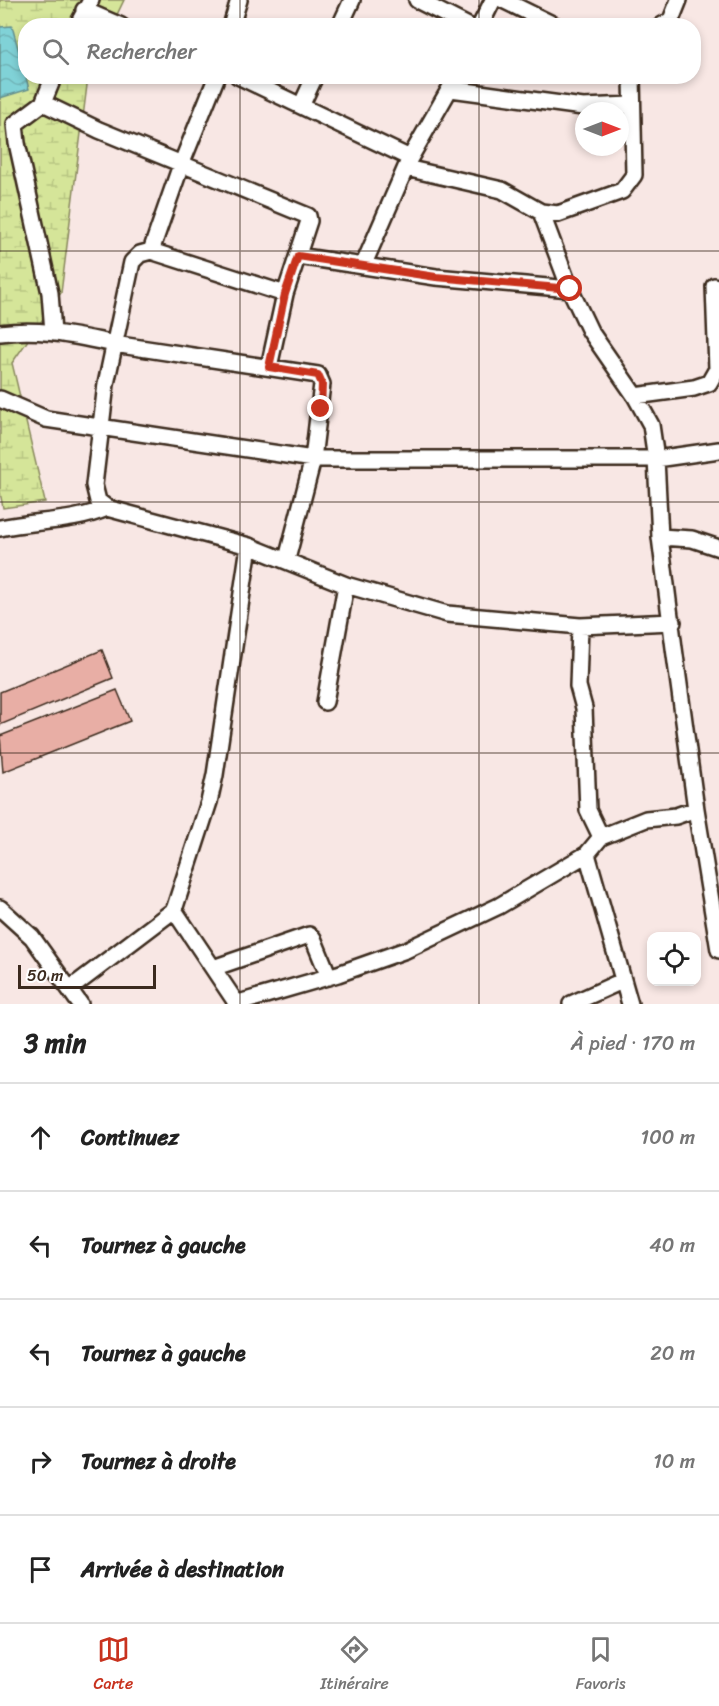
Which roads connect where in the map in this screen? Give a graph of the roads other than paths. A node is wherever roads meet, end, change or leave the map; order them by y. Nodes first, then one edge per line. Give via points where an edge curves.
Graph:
1 (239, 0) edge
2 (352, 0) edge
3 (417, 0) edge
4 (493, 0) edge
5 (503, 0) edge
6 (679, 0) edge
7 (88, 5) edge
8 (108, 18) edge
9 (233, 18) edge
10 (344, 18) edge
11 (452, 18) edge
12 (484, 18) edge
13 (540, 18) edge
14 (672, 18) edge
15 (51, 84) edge
16 (214, 84) edge
17 (255, 84) edge
18 (311, 84) edge
19 (453, 84) edge
20 (464, 84) edge
21 (632, 84) edge
22 (43, 103) junction
23 (631, 105) junction
24 (301, 106) junction
25 (408, 163) junction
26 (181, 165) junction
27 (541, 212) junction
28 (558, 214) junction
29 (548, 230) junction
30 (151, 251) junction
31 (298, 256) junction
32 (363, 266) junction
33 (714, 286) dead end
34 (570, 289) junction
35 (285, 294) junction
36 (53, 332) junction
37 (0, 333) edge
38 (113, 344) junction
39 (269, 367) junction
40 (635, 396) junction
41 (0, 399) edge
42 (100, 425) junction
43 (719, 450) edge
44 (313, 459) junction
45 (656, 459) junction
46 (107, 508) junction
47 (0, 528) edge
48 (660, 537) junction
49 (249, 546) junction
50 (719, 548) edge
51 (287, 559) junction
52 (346, 585) junction
53 (673, 622) junction
54 (580, 626) junction
55 (325, 702) dead end
56 (696, 809) junction
57 (601, 837) junction
58 (587, 854) junction
59 (0, 908) edge
60 (174, 910) junction
61 (719, 950) edge
62 (213, 968) junction
63 (329, 977) junction
64 (622, 981) junction
65 (71, 988) junction
66 (80, 1004) edge
67 (236, 1004) edge
68 (571, 1004) edge
69 (630, 1004) edge

1 - 9 street
2 - 10 street
3 - 11 street
4 - 12 street
5 - 13 street
6 - 14 street
7 - 8 street
15 - 22 street
16 - 26 street
17 - 24 street
18 - 24 street
19 - 25 street
20 - 23 street via 583,107
21 - 23 street
22 - 26 street
22 - 36 street via 15,124 50,293
23 - 28 street via 634,175 629,184 622,191
24 - 25 street
25 - 27 street via 501,190
25 - 32 street
26 - 30 street
26 - 31 street via 308,216
27 - 28 street
27 - 29 street
28 - 29 street
29 - 34 street
30 - 35 street
30 - 38 street via 132,262
31 - 32 street
31 - 35 street
32 - 34 street
33 - 40 street via 717,369 709,383
34 - 40 street via 590,331
35 - 39 street
36 - 37 street via 29,329
36 - 38 street
38 - 39 street
38 - 42 street
39 - 44 street via 321,378 321,409
40 - 45 street via 651,425
41 - 42 street via 46,419
42 - 44 street
42 - 46 street via 94,485 98,501
43 - 45 street
44 - 45 street
44 - 51 street
45 - 48 street
46 - 47 street via 68,521 26,522
46 - 49 street
48 - 50 street via 692,539
48 - 53 street
49 - 51 street
49 - 60 street via 215,775
51 - 52 street
52 - 54 street via 447,614
52 - 55 street
53 - 54 street
53 - 56 street
54 - 57 street via 578,686 584,708 588,810
56 - 57 street via 646,819
56 - 61 street
57 - 58 street
58 - 63 street via 457,927
58 - 64 street
59 - 65 street via 32,937
60 - 62 street
60 - 65 street
62 - 63 street via 309,935
62 - 67 street
63 - 67 street
64 - 68 street
64 - 69 street
65 - 66 street

